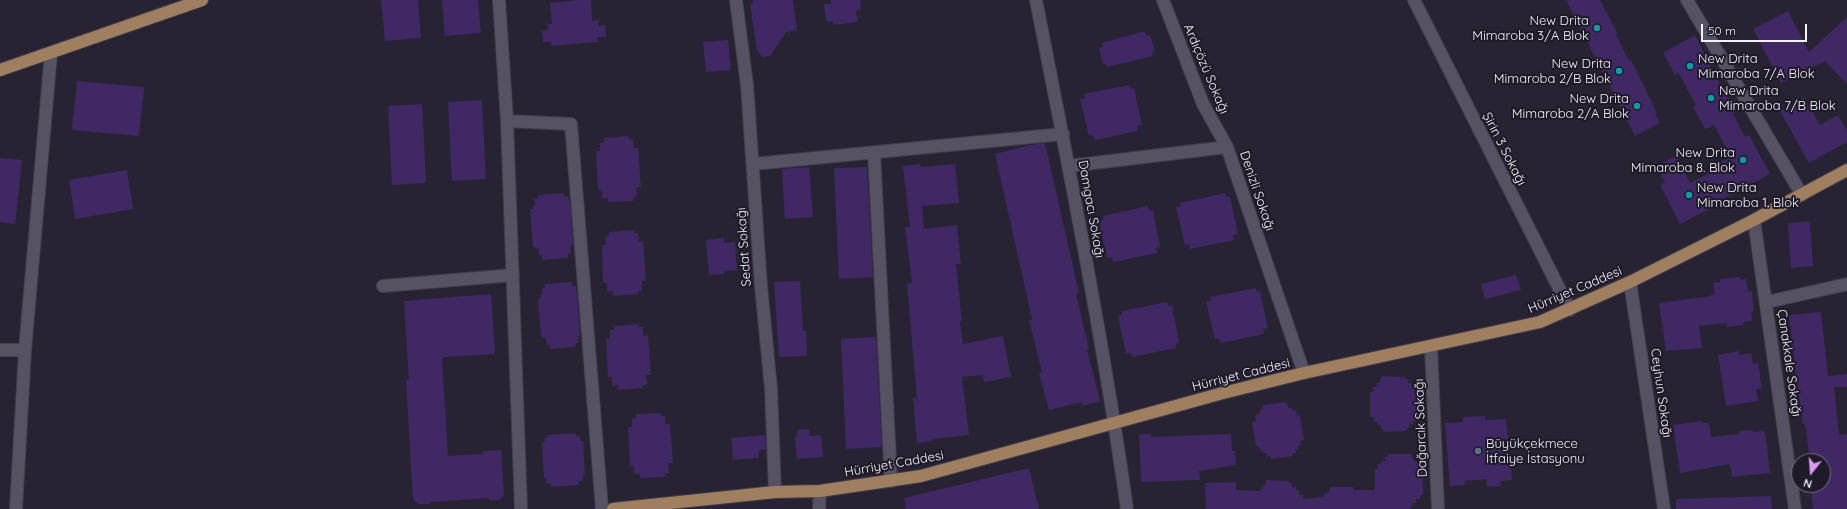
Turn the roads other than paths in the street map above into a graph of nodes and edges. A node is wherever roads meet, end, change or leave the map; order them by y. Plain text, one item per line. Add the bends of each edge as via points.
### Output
1 (202, 0) edge
2 (499, 0) edge
3 (736, 0) edge
4 (1036, 0) edge
5 (1164, 0) edge
6 (1414, 0) edge
7 (1687, 0) edge
8 (51, 52) junction
9 (0, 70) edge
10 (507, 121) junction
11 (1062, 134) junction
12 (1227, 146) junction
13 (874, 152) junction
14 (753, 164) junction
15 (1069, 166) junction
16 (1847, 170) edge
17 (1802, 195) junction
18 (1754, 220) junction
19 (513, 275) junction
20 (1630, 282) junction
21 (1847, 284) edge
22 (383, 286) dead end
23 (1767, 302) junction
24 (1570, 310) junction
25 (1431, 346) junction
26 (0, 350) edge
27 (25, 350) junction
28 (1304, 373) junction
29 (1115, 424) junction
30 (891, 481) junction
31 (820, 491) junction
32 (775, 492) junction
33 (16, 509) edge
34 (521, 509) edge
35 (602, 509) edge
36 (613, 509) edge
37 (819, 509) edge
38 (1127, 509) edge
39 (1438, 509) edge
40 (1664, 509) edge
41 (1795, 509) edge

1 - 8 main road
2 - 10 street
3 - 14 street, Sedat Sokağı via 747,85
4 - 11 street, Damgacı Sokağı
5 - 12 street, Ardıçözü Sokağı via 1203,104
6 - 24 street, Şirin 3 Sokağı
7 - 17 street
8 - 9 main road
8 - 27 street
10 - 19 street
10 - 35 street via 571,124
11 - 13 street
11 - 15 street, Damgacı Sokağı
12 - 15 street, Denizli Sokağı
12 - 28 street, Denizli Sokağı
13 - 14 street
13 - 30 street
14 - 32 street, Sedat Sokağı via 771,389
15 - 29 street, Damgacı Sokağı
16 - 17 main road, Hürriyet Caddesi
17 - 18 main road, Hürriyet Caddesi
18 - 20 main road, Hürriyet Caddesi
18 - 23 street, Çanakkale Sokağı
19 - 22 street
19 - 34 street
20 - 24 main road, Hürriyet Caddesi
20 - 40 street, Ceyhun Sokağı
21 - 23 street
23 - 41 street, Çanakkale Sokağı
24 - 25 main road, Hürriyet Caddesi via 1540,322
25 - 28 main road, Hürriyet Caddesi
25 - 39 street, Dağarcık Sokağı
26 - 27 street
27 - 33 street
28 - 29 main road, Hürriyet Caddesi
29 - 30 main road, Hürriyet Caddesi via 921,476
29 - 38 street, Damgacı Sokağı
30 - 31 main road, Hürriyet Caddesi
31 - 32 main road, Hürriyet Caddesi
31 - 37 street
32 - 36 main road, Hürriyet Caddesi

